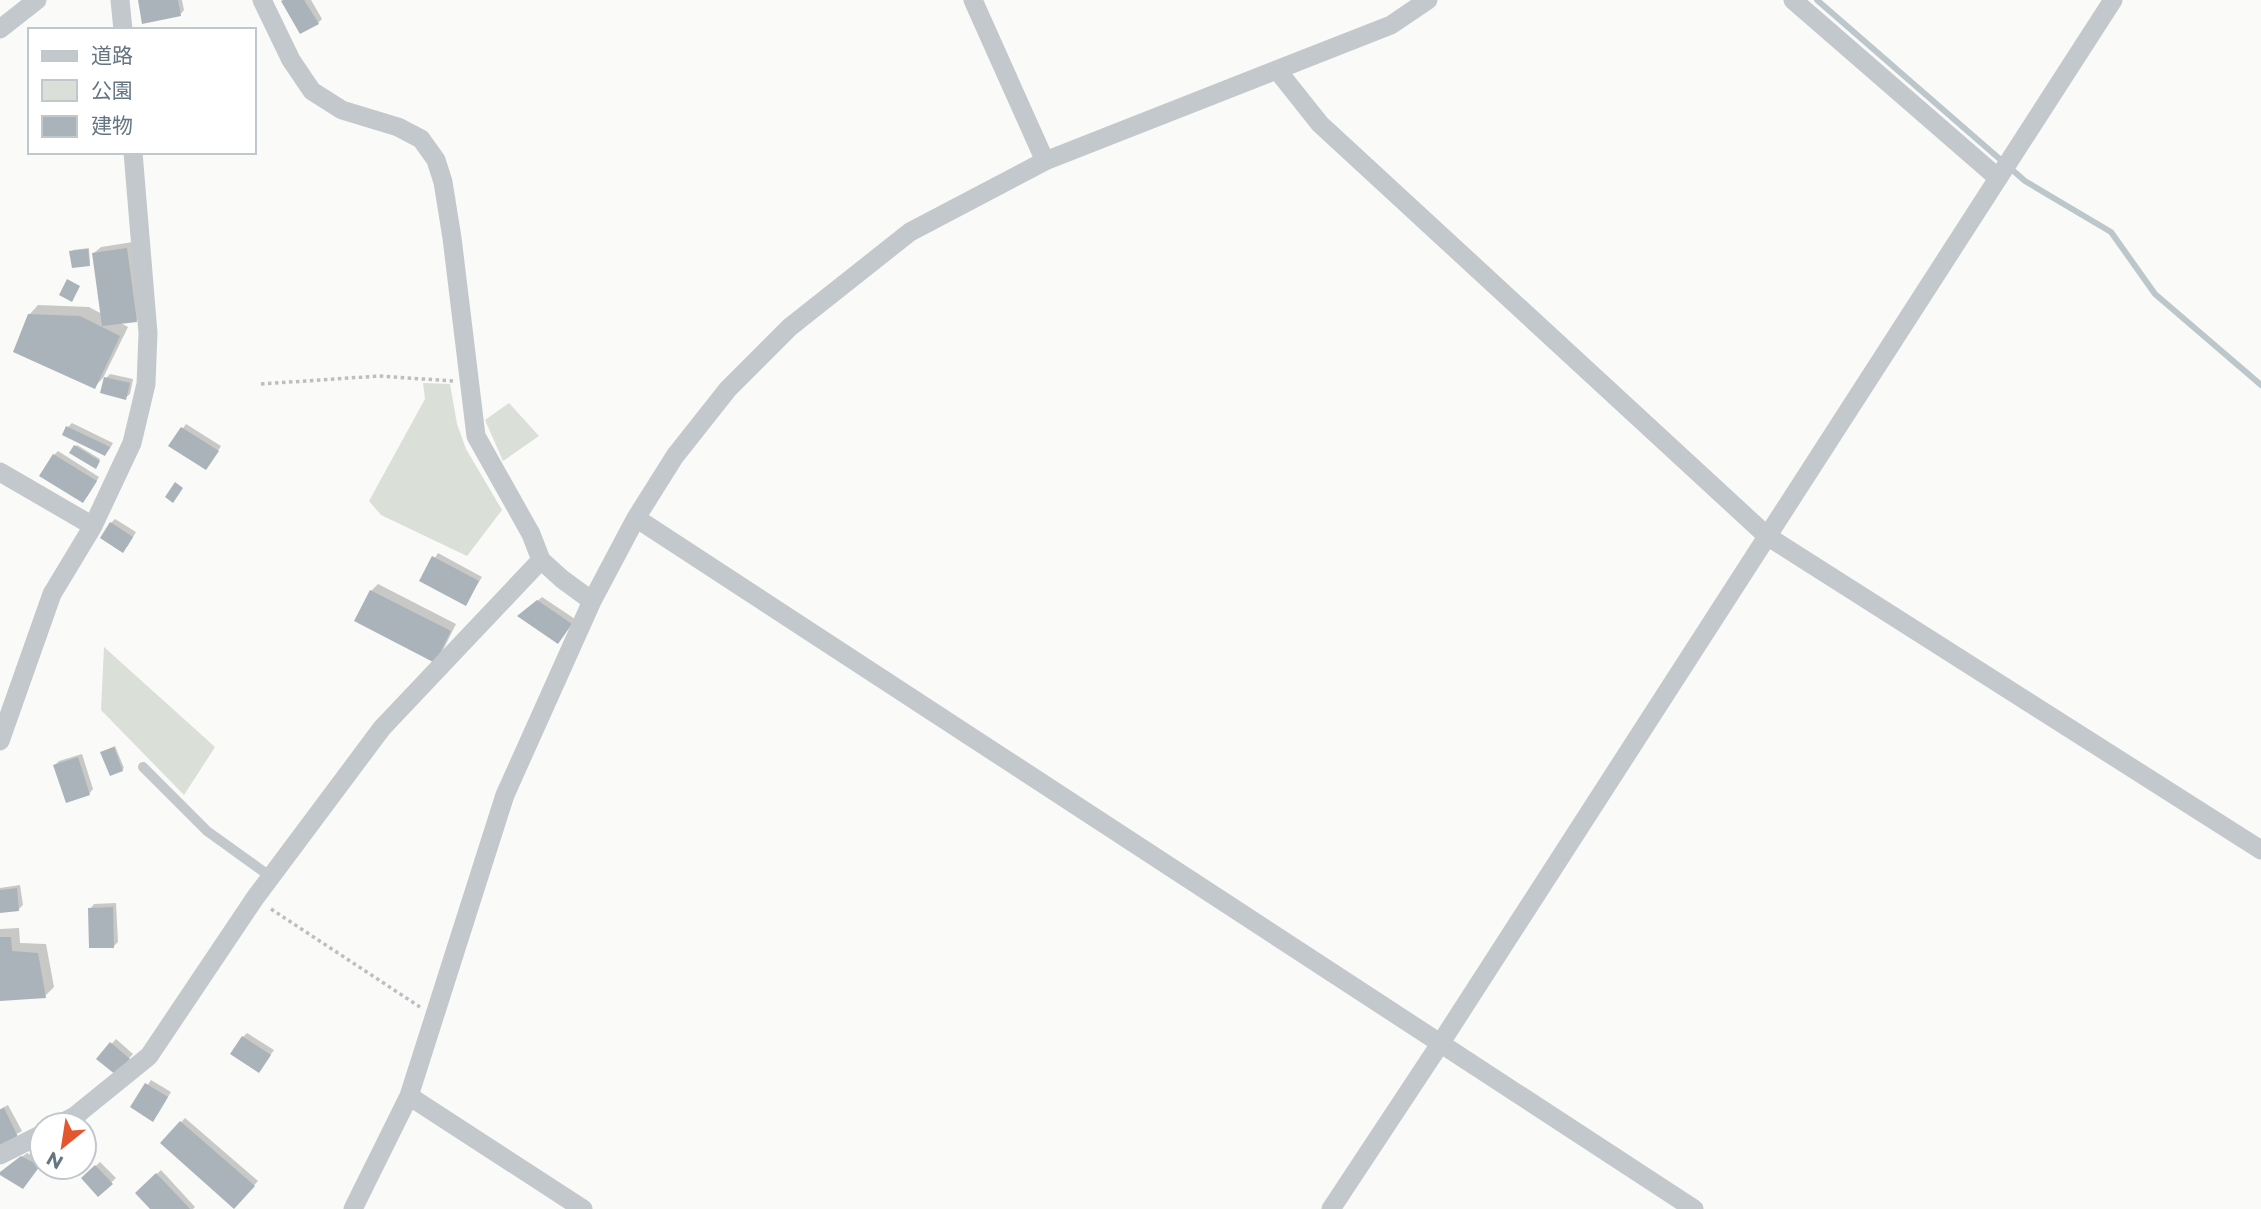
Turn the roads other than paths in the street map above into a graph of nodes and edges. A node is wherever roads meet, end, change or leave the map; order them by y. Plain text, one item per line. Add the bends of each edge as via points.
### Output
1 (37, 0) edge
2 (120, 0) edge
3 (262, 0) edge
4 (973, 0) edge
5 (1428, 0) edge
6 (1793, 0) edge
7 (2113, 0) edge
8 (122, 28) edge
9 (0, 29) edge
10 (1277, 70) junction
11 (133, 154) edge
12 (1045, 161) junction
13 (2004, 168) junction
14 (0, 472) edge
15 (636, 518) junction
16 (93, 526) junction
17 (1767, 536) junction
18 (541, 560) junction
19 (592, 601) junction
20 (0, 741) edge
21 (143, 767) dead end
22 (2261, 850) edge
23 (271, 877) junction
24 (1440, 1044) junction
25 (409, 1096) junction
26 (81, 1111) edge
27 (28, 1140) edge
28 (0, 1155) edge
29 (353, 1209) edge
30 (583, 1209) edge
31 (1331, 1209) edge
32 (1695, 1209) edge

1 - 9 street
2 - 8 street
3 - 18 street via 312,91 341,110 421,139 436,160 452,238 477,436
4 - 12 street
5 - 10 street via 1391,25
6 - 13 street
7 - 13 street
10 - 12 street
10 - 17 street via 1320,124
11 - 16 street via 148,333 146,384 132,443
12 - 15 street via 910,232 790,327 728,389 675,456
13 - 17 street
14 - 16 street
15 - 19 street
15 - 24 street
16 - 20 street via 52,594
17 - 22 street
17 - 24 street
18 - 19 street
18 - 23 street via 382,728
19 - 25 street via 505,794
21 - 23 lane via 207,831
23 - 26 street via 149,1056
24 - 31 street
24 - 32 street
25 - 29 street
25 - 30 street
27 - 28 street

